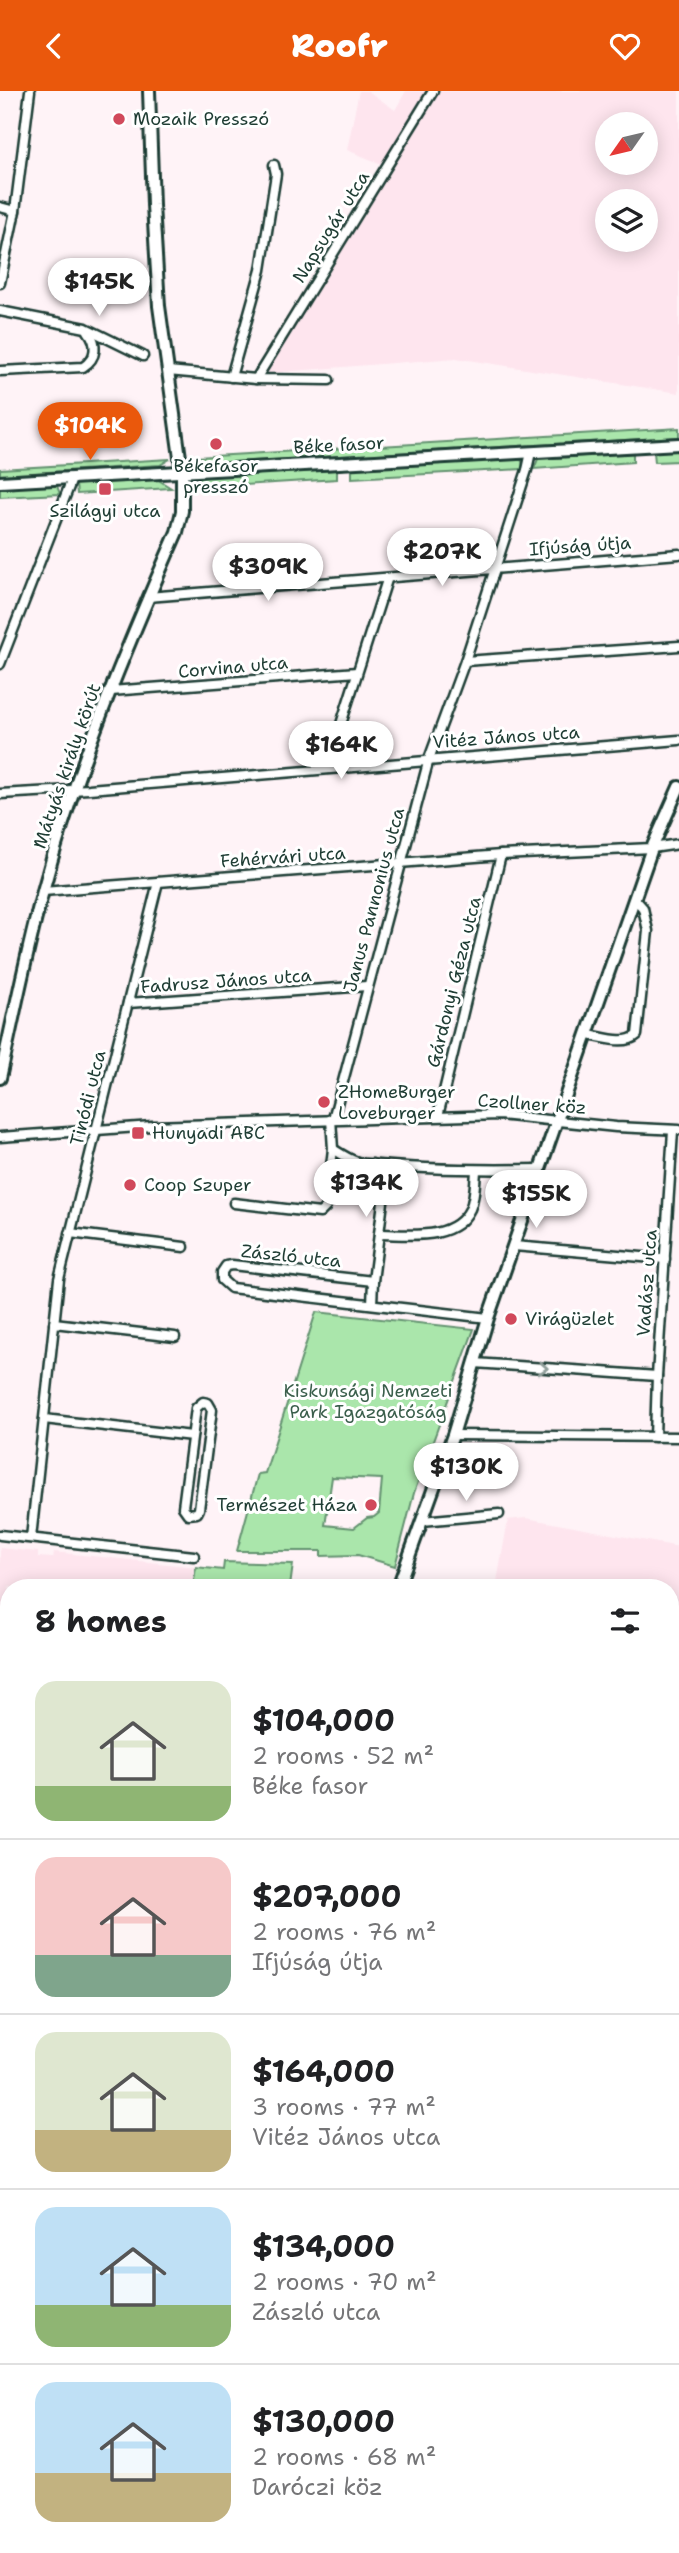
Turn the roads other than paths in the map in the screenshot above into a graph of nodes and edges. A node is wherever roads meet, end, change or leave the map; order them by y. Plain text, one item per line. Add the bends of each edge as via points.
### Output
1 (30, 91) edge
2 (149, 91) edge
3 (433, 91) edge
4 (274, 165) dead end
5 (0, 207) edge
6 (15, 211) junction
7 (0, 283) edge
8 (0, 311) edge
9 (86, 328) junction
10 (143, 356) dead end
11 (0, 371) edge
12 (168, 371) junction
13 (231, 377) junction
14 (256, 379) junction
15 (329, 380) dead end
16 (679, 444) edge
17 (531, 452) junction
18 (182, 472) junction
19 (72, 479) junction
20 (0, 482) edge
21 (679, 554) edge
22 (494, 568) junction
23 (387, 580) junction
24 (148, 597) junction
25 (679, 646) edge
26 (465, 661) junction
27 (0, 664) edge
28 (357, 672) junction
29 (111, 691) junction
30 (679, 740) edge
31 (429, 759) junction
32 (327, 768) junction
33 (679, 787) edge
34 (75, 789) junction
35 (0, 794) edge
36 (679, 845) edge
37 (652, 848) junction
38 (501, 855) junction
39 (401, 864) junction
40 (158, 883) junction
41 (43, 891) junction
42 (635, 899) junction
43 (367, 986) junction
44 (128, 1003) junction
45 (588, 1035) junction
46 (0, 1078) edge
47 (438, 1116) junction
48 (332, 1119) junction
49 (556, 1121) junction
50 (97, 1129) junction
51 (676, 1131) edge
52 (0, 1137) edge
53 (334, 1149) junction
54 (372, 1164) junction
55 (541, 1169) junction
56 (476, 1171) junction
57 (234, 1203) dead end
58 (70, 1233) junction
59 (379, 1234) junction
60 (514, 1246) junction
61 (184, 1247) dead end
62 (665, 1259) junction
63 (373, 1281) junction
64 (372, 1304) junction
65 (488, 1318) junction
66 (54, 1323) junction
67 (175, 1337) dead end
68 (475, 1363) junction
69 (657, 1376) junction
70 (44, 1419) junction
71 (453, 1435) junction
72 (192, 1436) junction
73 (655, 1437) junction
74 (679, 1437) edge
75 (499, 1514) dead end
76 (422, 1521) junction
77 (0, 1535) edge
78 (32, 1538) junction
79 (194, 1556) dead end
80 (401, 1579) edge

1 - 6 street
2 - 12 street, Mátyás király körút via 152,205
3 - 14 street, Napsugár utca
4 - 13 street via 261,270
5 - 6 street
6 - 7 street
8 - 9 street
9 - 10 street
9 - 11 street via 95,349 83,367
12 - 13 street
12 - 18 street, Mátyás király körút
13 - 14 street
14 - 15 street
16 - 17 street, Béke fasor
17 - 18 street, Béke fasor
17 - 22 street, Janus Pannonius utca
18 - 19 street, Béke fasor
18 - 24 street, Mátyás király körút via 177,532
19 - 20 street, Béke fasor
19 - 27 street
21 - 22 street, Ifjúság útja
22 - 23 street, Ifjúság útja
22 - 26 street, Janus Pannonius utca
23 - 24 street, Ifjúság útja
23 - 28 street
24 - 29 street, Mátyás király körút
25 - 26 street
26 - 31 street, Janus Pannonius utca
28 - 29 street, Corvina utca
28 - 32 street
29 - 34 street, Mátyás király körút
30 - 31 street, Vitéz János utca
31 - 32 street, Vitéz János utca
31 - 39 street, Janus Pannonius utca
32 - 34 street, Vitéz János utca
33 - 37 street
34 - 35 street, Vitéz János utca
34 - 41 street, Mátyás király körút
36 - 37 street, Fehérvári utca
37 - 38 street, Fehérvári utca
37 - 42 street
38 - 39 street, Fehérvári utca
38 - 47 street, Gárdonyi Géza utca
39 - 40 street, Fehérvári utca
39 - 43 street, Janus Pannonius utca
40 - 41 street, Fehérvári utca
40 - 44 street, Tinódi utca
41 - 46 street, Mátyás király körút
42 - 45 street
42 - 45 street via 643,908 648,931 637,1035 625,1041
43 - 44 street, Fadrusz János utca
43 - 48 street, Janus Pannonius utca
44 - 50 street, Tinódi utca
45 - 49 street
47 - 48 street, Czollner köz
47 - 49 street, Czollner köz via 499,1115
48 - 50 street, Czollner köz via 214,1128
48 - 53 street
49 - 51 street, Czollner köz
49 - 55 street
50 - 52 street, Czollner köz
50 - 58 street, Tinódi utca
51 - 62 street, Vadász utca
53 - 54 street via 349,1159
53 - 57 street via 327,1207 320,1213
54 - 56 street
54 - 59 street via 381,1177 384,1194
55 - 56 street
55 - 60 street
56 - 59 street via 470,1209 454,1226 424,1234
58 - 61 street
58 - 66 street, Tinódi utca
59 - 63 street
60 - 62 street
60 - 65 street
62 - 69 street, Vadász utca
63 - 64 street
63 - 64 street, Zászló utca via 232,1265 222,1272 222,1280 231,1288
64 - 65 street, Zászló utca
65 - 68 street
66 - 67 street
66 - 70 street, Tinódi utca
68 -> 69 street
68 - 71 street
69 - 73 street, Vadász utca
70 - 72 street
70 - 78 street, Tinódi utca
71 - 73 street
71 - 76 street
72 - 72 street via 183,1507 193,1515 201,1496 212,1410 208,1403 196,1408
73 - 74 street
75 - 76 street
76 - 80 street
77 - 78 street
78 - 79 street

